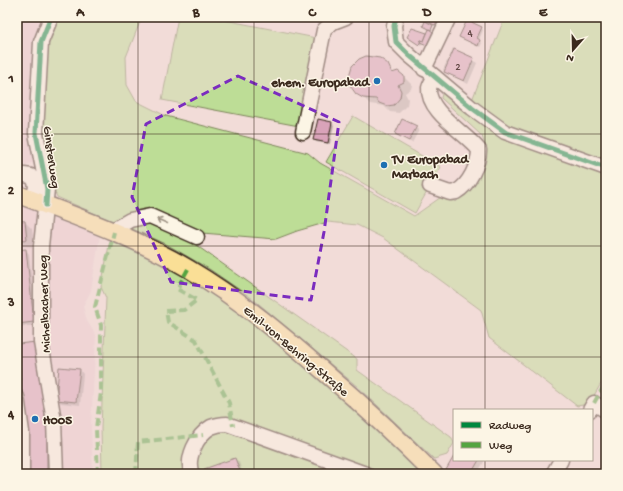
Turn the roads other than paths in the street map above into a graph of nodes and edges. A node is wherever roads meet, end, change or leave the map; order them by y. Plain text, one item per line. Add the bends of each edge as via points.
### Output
1 (51, 17) edge
2 (346, 17) edge
3 (396, 17) edge
4 (449, 17) edge
5 (430, 73) junction
6 (303, 132) dead end
7 (606, 168) edge
8 (17, 174) edge
9 (430, 186) dead end
10 (32, 199) edge
11 (111, 231) junction
12 (197, 237) dead end
13 (17, 398) edge
14 (591, 409) edge
15 (606, 411) edge
16 (560, 461) edge
17 (431, 473) edge
18 (22, 474) edge
19 (56, 474) edge
20 (192, 474) edge
21 (366, 474) edge
22 (553, 474) edge

1 - 10 street, Ginsterweg via 41,42 36,133 47,189
2 - 6 street via 333,22 324,30
3 - 5 street via 396,42
4 - 5 street
5 - 7 street via 505,132
5 - 9 street via 430,100 439,113 479,150 469,179 460,190 450,193
8 - 10 street via 32,176 34,179 37,187
10 - 11 main road, Emil-von-Behring-Straße
10 - 19 street, Michelbacher Weg via 41,246 41,342 54,421
12 -> 11 street via 150,216 130,220
11 - 17 main road, Emil-von-Behring-Straße via 188,269 251,309 351,395
13 - 18 street via 22,432
14 - 15 street via 594,403
16 - 22 street
20 - 21 street via 189,459 196,445 211,427 227,424

